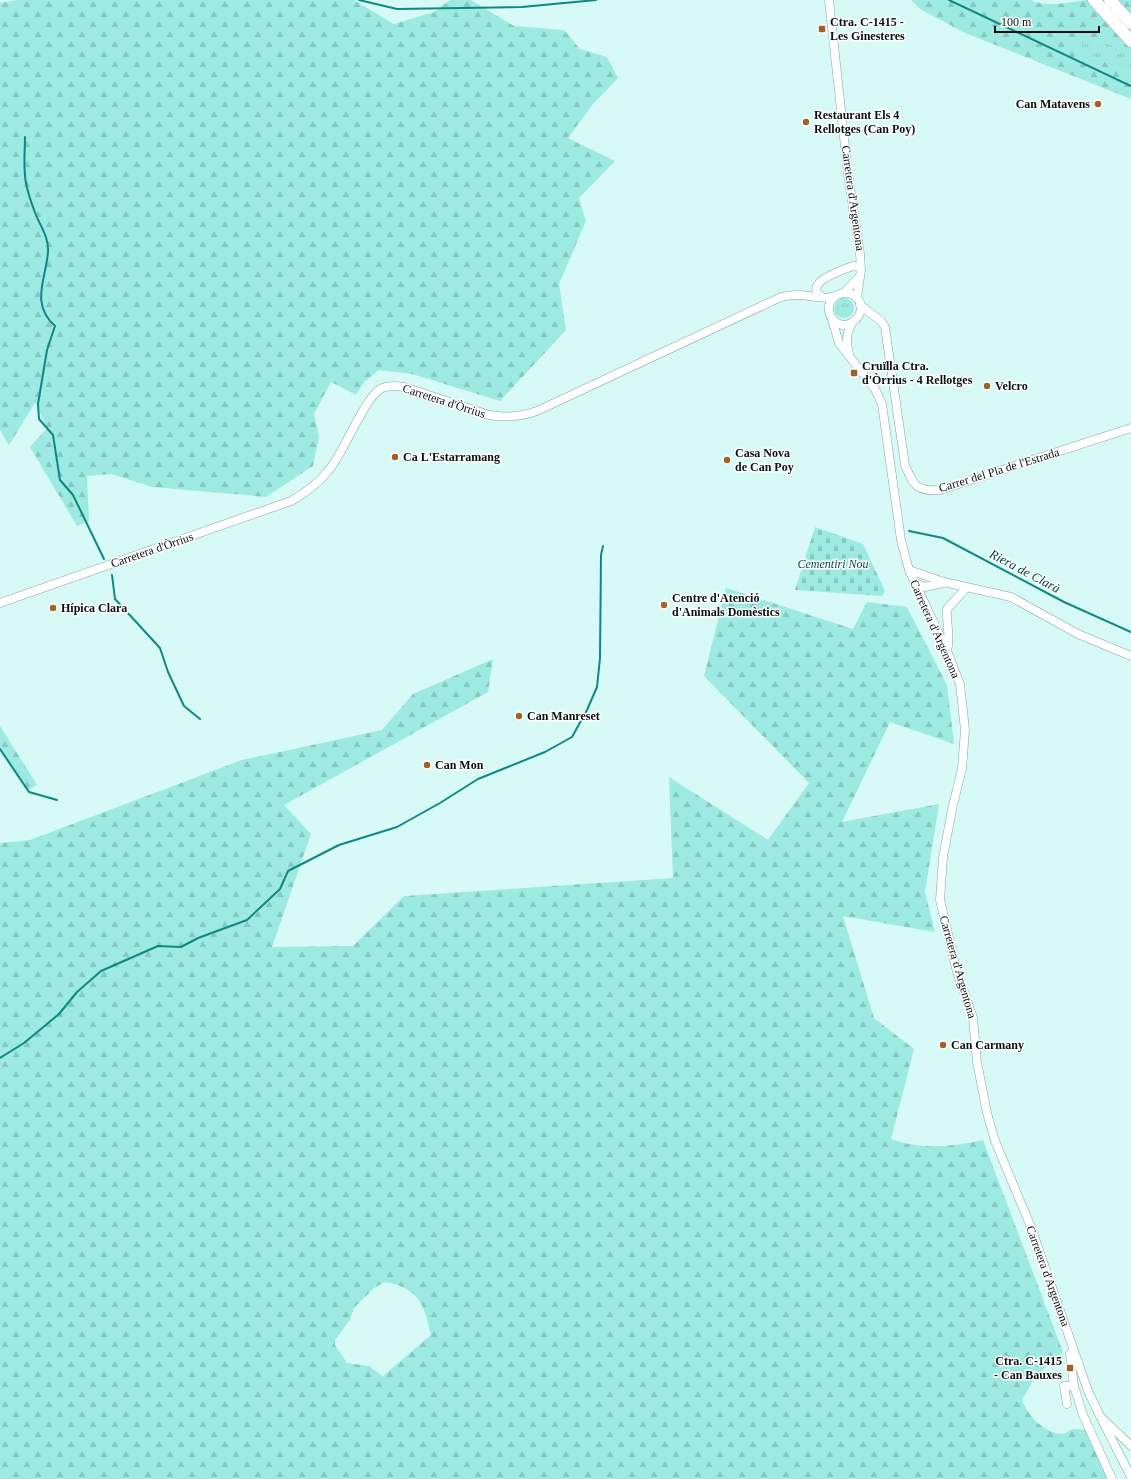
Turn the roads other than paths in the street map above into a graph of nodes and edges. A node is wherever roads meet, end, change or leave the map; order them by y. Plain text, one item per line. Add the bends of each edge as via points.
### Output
1 (829, 0) edge
2 (1094, 0) edge
3 (1110, 0) edge
4 (1131, 23) edge
5 (1131, 41) edge
6 (860, 274) junction
7 (841, 294) junction
8 (819, 297) junction
9 (859, 302) junction
10 (828, 311) junction
11 (832, 319) junction
12 (855, 321) junction
13 (881, 321) junction
14 (849, 356) junction
15 (1131, 428) edge
16 (909, 570) junction
17 (944, 582) junction
18 (914, 583) junction
19 (966, 588) junction
20 (0, 603) edge
21 (947, 651) junction
22 (1131, 656) edge
23 (1067, 1328) junction
24 (1074, 1386) junction
25 (1067, 1404) dead end
26 (1100, 1416) junction
27 (1131, 1446) edge
28 (1131, 1477) edge
29 (1112, 1479) edge

1 - 6 street, Carretera d'Argentona via 848,174 860,254
2 - 5 highway
3 - 4 highway
6 - 7 street
6 - 8 street via 858,267 853,266 820,281 816,287
6 - 9 street, Carretera d'Argentona
7 - 8 street, Carretera d'Òrrius via 830,298
7 - 9 street via 851,294
7 - 10 street via 830,302
8 - 10 street
8 - 20 street, Carretera d'Òrrius via 781,297 524,416 502,418 489,415 404,387 380,389 368,403 328,472 310,490 291,501
9 - 12 street via 861,310
9 - 13 street
10 - 11 street
11 - 12 street via 842,325
11 - 14 street via 839,344
12 - 13 street via 869,318
12 - 14 street via 847,333
13 - 15 street, Carrer del Pla de l'Estrada via 889,341 905,465 913,484 927,491 940,490
14 - 16 street, Carretera d'Argentona via 875,389 882,404 901,540
16 - 17 street
16 - 18 street, Carretera d'Argentona
17 - 18 street via 926,587
17 - 19 street
18 - 21 street, Carretera d'Argentona
19 - 21 street via 947,608 946,620 950,642
19 - 22 street via 1011,597 1078,634
21 - 23 street, Carretera d'Argentona via 960,684 964,730 962,769 952,805 943,857 940,900 957,972 974,1018 977,1062 995,1141 1023,1206
23 - 24 street via 1066,1337
23 - 26 street, Carretera d'Argentona via 1088,1391
24 - 25 street via 1064,1386
24 - 29 street via 1083,1415
26 - 27 street, Carretera d'Argentona
26 - 28 street

